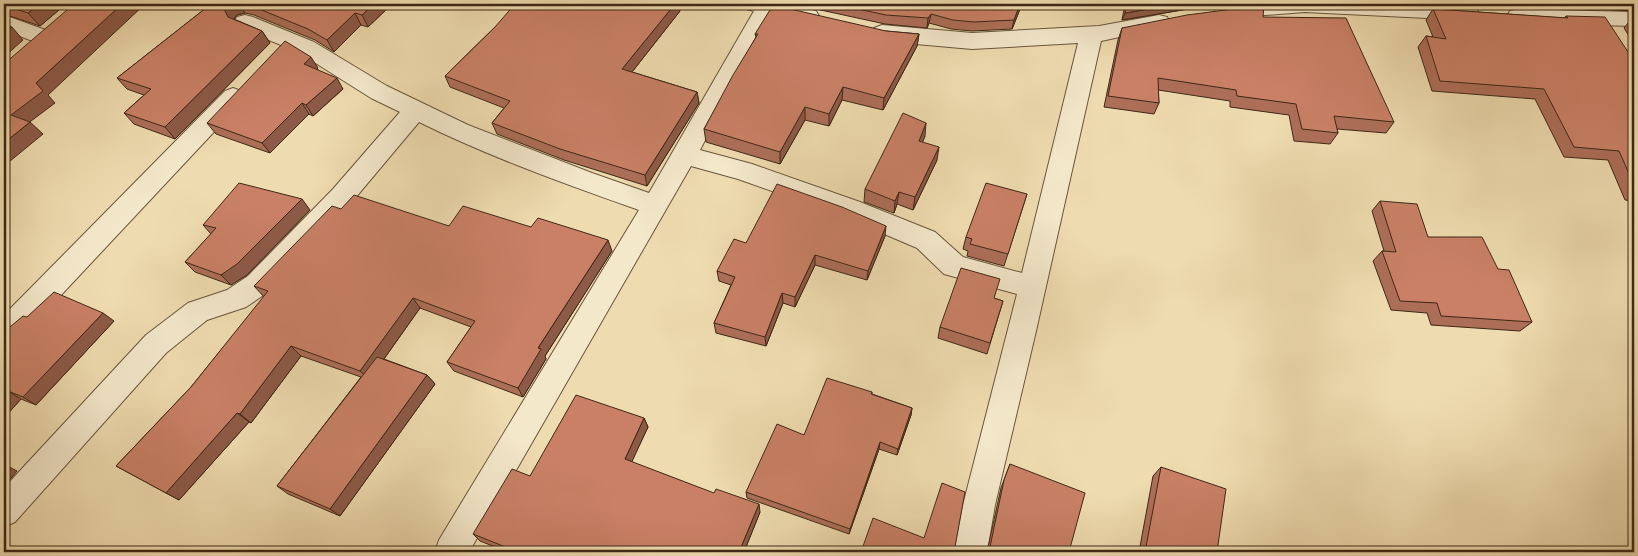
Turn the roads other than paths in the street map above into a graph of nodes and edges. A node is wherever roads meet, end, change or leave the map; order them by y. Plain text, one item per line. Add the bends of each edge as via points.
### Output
1 (760, 5) edge
2 (1210, 14) edge
3 (1182, 18) edge
4 (1604, 18) junction
5 (1634, 19) edge
6 (830, 21) edge
7 (4, 22) edge
8 (245, 22) edge
9 (866, 30) edge
10 (1091, 34) junction
11 (289, 40) junction
12 (1619, 42) edge
13 (24, 54) edge
14 (268, 61) edge
15 (247, 82) edge
16 (416, 110) junction
17 (685, 155) junction
18 (654, 205) junction
19 (1032, 287) junction
20 (4, 332) edge
21 (4, 511) edge
22 (451, 552) edge
23 (971, 552) edge

1 - 6 street
1 - 17 street via 737,57
2 - 4 street via 1304,5
3 - 10 street
4 - 5 street
4 - 12 street
7 - 13 street via 50,31
8 - 11 street
9 - 10 street via 972,42
10 - 19 street
11 - 14 street
11 - 16 street
15 - 20 street
16 - 18 street via 520,156
16 - 21 street via 342,196 258,284 236,298 198,311 156,344
17 - 18 street
17 - 19 street via 743,171 843,206 926,240 954,266
18 - 22 street
19 - 23 street via 979,505

